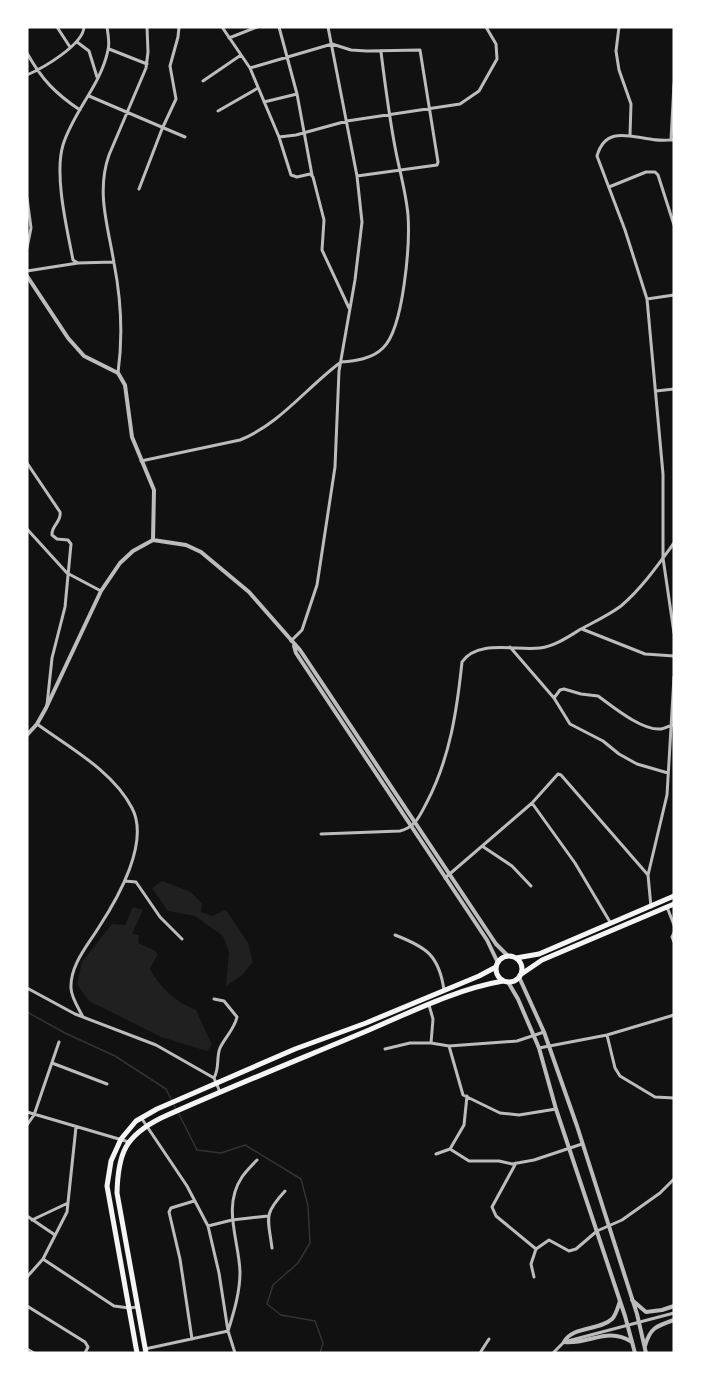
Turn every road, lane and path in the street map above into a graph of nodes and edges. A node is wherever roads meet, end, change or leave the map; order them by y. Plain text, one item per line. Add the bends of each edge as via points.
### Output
1 (57, 27) edge
2 (84, 27) edge
3 (107, 27) edge
4 (147, 27) edge
5 (179, 27) edge
6 (222, 27) edge
7 (257, 27) edge
8 (279, 27) edge
9 (328, 27) edge
10 (486, 27) edge
11 (619, 27) edge
12 (229, 38) junction
13 (77, 42) junction
14 (332, 44) junction
15 (70, 47) junction
16 (109, 49) junction
17 (381, 52) junction
18 (27, 53) edge
19 (241, 55) junction
20 (287, 56) junction
21 (147, 64) junction
22 (250, 68) junction
23 (36, 70) junction
24 (27, 75) edge
25 (97, 80) junction
26 (203, 81) dead end
27 (674, 84) edge
28 (258, 87) junction
29 (297, 94) junction
30 (89, 96) junction
31 (264, 102) junction
32 (430, 108) junction
33 (80, 110) junction
34 (218, 111) dead end
35 (127, 113) junction
36 (389, 115) junction
37 (347, 121) junction
38 (162, 129) junction
39 (305, 133) junction
40 (630, 135) junction
41 (279, 136) junction
42 (185, 137) dead end
43 (673, 140) edge
44 (399, 169) junction
45 (312, 175) junction
46 (357, 176) junction
47 (609, 187) junction
48 (139, 189) dead end
49 (27, 198) edge
50 (674, 225) edge
51 (27, 248) edge
52 (114, 262) junction
53 (78, 263) junction
54 (27, 271) edge
55 (27, 276) edge
56 (674, 294) edge
57 (647, 299) junction
58 (350, 309) junction
59 (341, 362) junction
60 (118, 373) junction
61 (674, 389) edge
62 (656, 391) junction
63 (141, 461) junction
64 (27, 463) edge
65 (27, 529) edge
66 (153, 540) junction
67 (674, 543) edge
68 (663, 558) junction
69 (67, 573) junction
70 (102, 591) junction
71 (582, 629) junction
72 (674, 633) edge
73 (292, 643) junction
74 (510, 647) junction
75 (674, 656) edge
76 (674, 677) edge
77 (554, 698) junction
78 (46, 708) junction
79 (37, 724) junction
80 (672, 725) edge
81 (27, 735) edge
82 (668, 773) junction
83 (532, 803) junction
84 (416, 823) junction
85 (411, 827) junction
86 (321, 834) dead end
87 (482, 846) junction
88 (450, 874) junction
89 (648, 875) junction
90 (445, 878) junction
91 (125, 881) junction
92 (531, 886) dead end
93 (674, 896) edge
94 (674, 904) edge
95 (651, 906) junction
96 (667, 907) junction
97 (653, 914) junction
98 (611, 922) junction
99 (674, 925) edge
100 (674, 933) edge
101 (395, 935) dead end
102 (183, 939) dead end
103 (674, 942) edge
104 (508, 956) junction
105 (516, 958) junction
106 (497, 965) junction
107 (519, 976) junction
108 (505, 981) junction
109 (27, 988) edge
110 (444, 990) junction
111 (214, 999) dead end
112 (429, 1005) junction
113 (674, 1015) edge
114 (83, 1017) junction
115 (544, 1032) junction
116 (607, 1035) junction
117 (534, 1036) junction
118 (59, 1042) dead end
119 (431, 1043) junction
120 (449, 1046) junction
121 (549, 1046) junction
122 (539, 1048) junction
123 (385, 1049) dead end
124 (52, 1063) junction
125 (215, 1080) junction
126 (107, 1084) dead end
127 (220, 1092) junction
128 (467, 1096) junction
129 (674, 1098) edge
130 (556, 1108) junction
131 (27, 1112) edge
132 (34, 1115) junction
133 (141, 1118) junction
134 (27, 1125) edge
135 (146, 1125) junction
136 (76, 1127) junction
137 (121, 1139) junction
138 (129, 1142) junction
139 (582, 1144) junction
140 (569, 1148) junction
141 (450, 1149) junction
142 (436, 1154) dead end
143 (257, 1160) dead end
144 (516, 1163) junction
145 (674, 1179) edge
146 (285, 1191) dead end
147 (194, 1201) junction
148 (68, 1203) junction
149 (27, 1216) edge
150 (268, 1216) junction
151 (32, 1220) junction
152 (232, 1220) junction
153 (609, 1224) junction
154 (208, 1226) junction
155 (597, 1231) junction
156 (55, 1235) junction
157 (272, 1248) dead end
158 (536, 1249) junction
159 (43, 1259) junction
160 (28, 1275) edge
161 (534, 1277) dead end
162 (632, 1299) junction
163 (620, 1301) junction
164 (27, 1306) edge
165 (674, 1306) edge
166 (137, 1307) junction
167 (129, 1308) junction
168 (674, 1313) edge
169 (674, 1320) edge
170 (228, 1331) junction
171 (192, 1338) junction
172 (489, 1339) dead end
173 (564, 1342) junction
174 (632, 1342) junction
175 (645, 1347) junction
176 (27, 1349) edge
177 (145, 1351) edge
178 (34, 1353) edge
179 (85, 1353) edge
180 (137, 1353) edge
181 (235, 1353) edge
182 (480, 1353) edge
183 (554, 1353) edge
184 (635, 1353) edge
185 (646, 1353) edge

1 - 15 street
2 - 13 street
3 - 16 street
4 - 21 street
5 - 38 street via 170,66 176,99
6 - 12 street
7 - 12 street
8 - 20 street
9 - 14 street
10 - 32 street via 496,44 497,59 479,91 460,104
11 - 40 street via 616,51 631,104
12 - 19 street
13 - 15 street
13 - 25 street via 89,51
14 - 17 street
14 - 20 street
14 - 37 street
15 - 23 street
16 - 21 street
16 - 25 street
17 - 32 street via 420,50
17 - 36 street
18 - 23 street
19 - 22 street
19 - 26 street
20 - 22 street
20 - 29 street
21 - 35 street
22 - 28 street
23 - 24 street
23 - 33 street via 59,96
25 - 30 street
27 - 43 street
28 - 31 street
28 - 34 street
29 - 31 street
29 - 39 street
30 - 33 street
30 - 35 street
31 - 41 street
32 - 36 street
32 - 44 street via 437,165
33 - 53 street via 62,148 61,163 61,196 72,260
35 - 38 street
35 - 52 street via 104,169 102,188
36 - 37 street
36 - 44 street
37 - 39 street
37 - 46 street
38 - 42 street
38 - 48 street
39 - 41 street
39 - 45 street
40 - 43 street
40 - 47 street via 613,136 599,148 597,156
41 - 45 street via 291,175
44 - 46 street
44 - 59 street via 408,215 402,301 392,337 383,349 369,357
45 - 58 street via 324,220 322,250
46 - 58 street via 362,222
47 - 50 street via 655,172
47 - 57 street
49 - 51 street via 31,228
52 - 53 street
52 - 60 street via 122,349
53 - 54 street
55 - 60 street via 84,356
56 - 57 street
57 - 62 street
58 - 59 street
59 - 63 street via 252,435
59 - 73 street via 335,467 317,585 302,630
60 - 63 street
61 - 62 street
62 - 68 street via 663,474
63 - 66 street via 154,490
64 - 69 street via 60,512 52,532 53,538 70,542
65 - 69 street
66 - 70 street via 120,563
66 - 73 street via 186,545 215,562 249,592
67 - 68 street
68 - 71 street via 620,607
68 - 72 street
69 - 70 street
69 - 78 street via 65,607 52,658
70 - 78 street
71 - 74 street via 539,648
71 - 75 street via 645,654
73 - 84 street
73 - 85 street
74 - 77 street
74 - 84 street via 477,650 462,662 450,744 439,778
76 - 80 street
77 - 80 street via 564,689 598,696 622,714 654,728
77 - 82 street via 570,724 637,764
78 - 79 street
79 - 81 street
79 - 91 street via 109,778 131,806 137,820 137,837
80 - 82 street
82 - 89 street via 667,795
83 - 87 street
83 - 89 street via 555,776 561,775
83 - 98 street
84 - 85 street
84 - 88 street
85 - 86 street via 400,831
85 - 90 street
87 - 88 street
87 - 92 street via 512,866
88 - 90 street
88 - 104 street
89 - 95 street
90 - 106 street via 487,940
91 - 102 street via 136,882 160,916
91 - 114 street via 78,958 71,980 70,991
93 - 95 highway
94 - 96 highway
95 - 97 street
95 - 98 highway
96 - 97 highway
96 - 99 street
97 - 107 highway via 542,960
98 - 105 highway via 539,954
100 - 103 street
101 - 110 street via 421,945 431,955
104 - 105 highway
104 - 106 highway
105 - 107 highway via 521,965
106 - 108 highway via 497,975
106 - 110 highway
107 - 108 highway
107 - 115 street
108 - 112 highway via 481,985
108 - 117 street via 518,999
109 - 114 street
110 - 125 highway
111 - 125 street via 224,1000 237,1017 219,1050
112 - 119 street via 433,1019
112 - 127 highway
113 - 116 street
114 - 125 street via 156,1045
115 - 117 street
115 - 121 street
116 - 121 street
116 - 129 street via 620,1076 655,1097
117 - 120 street
117 - 122 street
118 - 124 street
119 - 120 street
119 - 123 street
120 - 128 street via 461,1091
121 - 122 street
121 - 139 street
122 - 130 street
124 - 126 street
124 - 132 street
125 - 127 street
125 - 133 highway
127 - 135 highway
128 - 130 street via 500,1113 519,1115
128 - 141 street via 464,1125
130 - 140 street
131 - 132 street
132 - 134 street
132 - 136 street
133 - 135 street
133 - 137 highway
135 - 138 highway
135 - 147 street
136 - 137 street
136 - 148 street
137 - 138 street
137 - 167 highway via 111,1161 107,1185
138 - 166 highway via 122,1155 117,1192
139 - 140 street
139 - 153 street
140 - 144 street
140 - 155 street
141 - 142 street
141 - 144 street via 469,1161
143 - 152 street via 241,1179 232,1200
144 - 158 street via 492,1203 492,1211
145 - 153 street via 622,1220
146 - 150 street
147 - 154 street
147 - 171 street via 169,1212
148 - 151 street
148 - 156 street
149 - 151 street
150 - 152 street
150 - 157 street
151 - 156 street
152 - 154 street
152 - 170 street via 240,1272
153 - 155 street
153 - 162 street
154 - 170 street
155 - 158 street via 576,1249 569,1251 549,1240
155 - 163 street
156 - 159 street
158 - 161 street via 531,1264
159 - 160 street
159 - 167 street via 103,1300
162 - 165 street via 646,1312
162 - 175 street
163 - 173 street via 613,1319 571,1334
163 - 174 street
164 - 179 street via 86,1342
166 - 167 street
166 - 177 highway
167 - 180 highway
168 - 173 street
169 - 175 street via 648,1333
170 - 171 street
170 - 181 street
171 - 177 street
172 - 182 street
173 - 174 street via 618,1335
173 - 183 street
174 - 184 street
175 - 185 street
176 - 178 street

